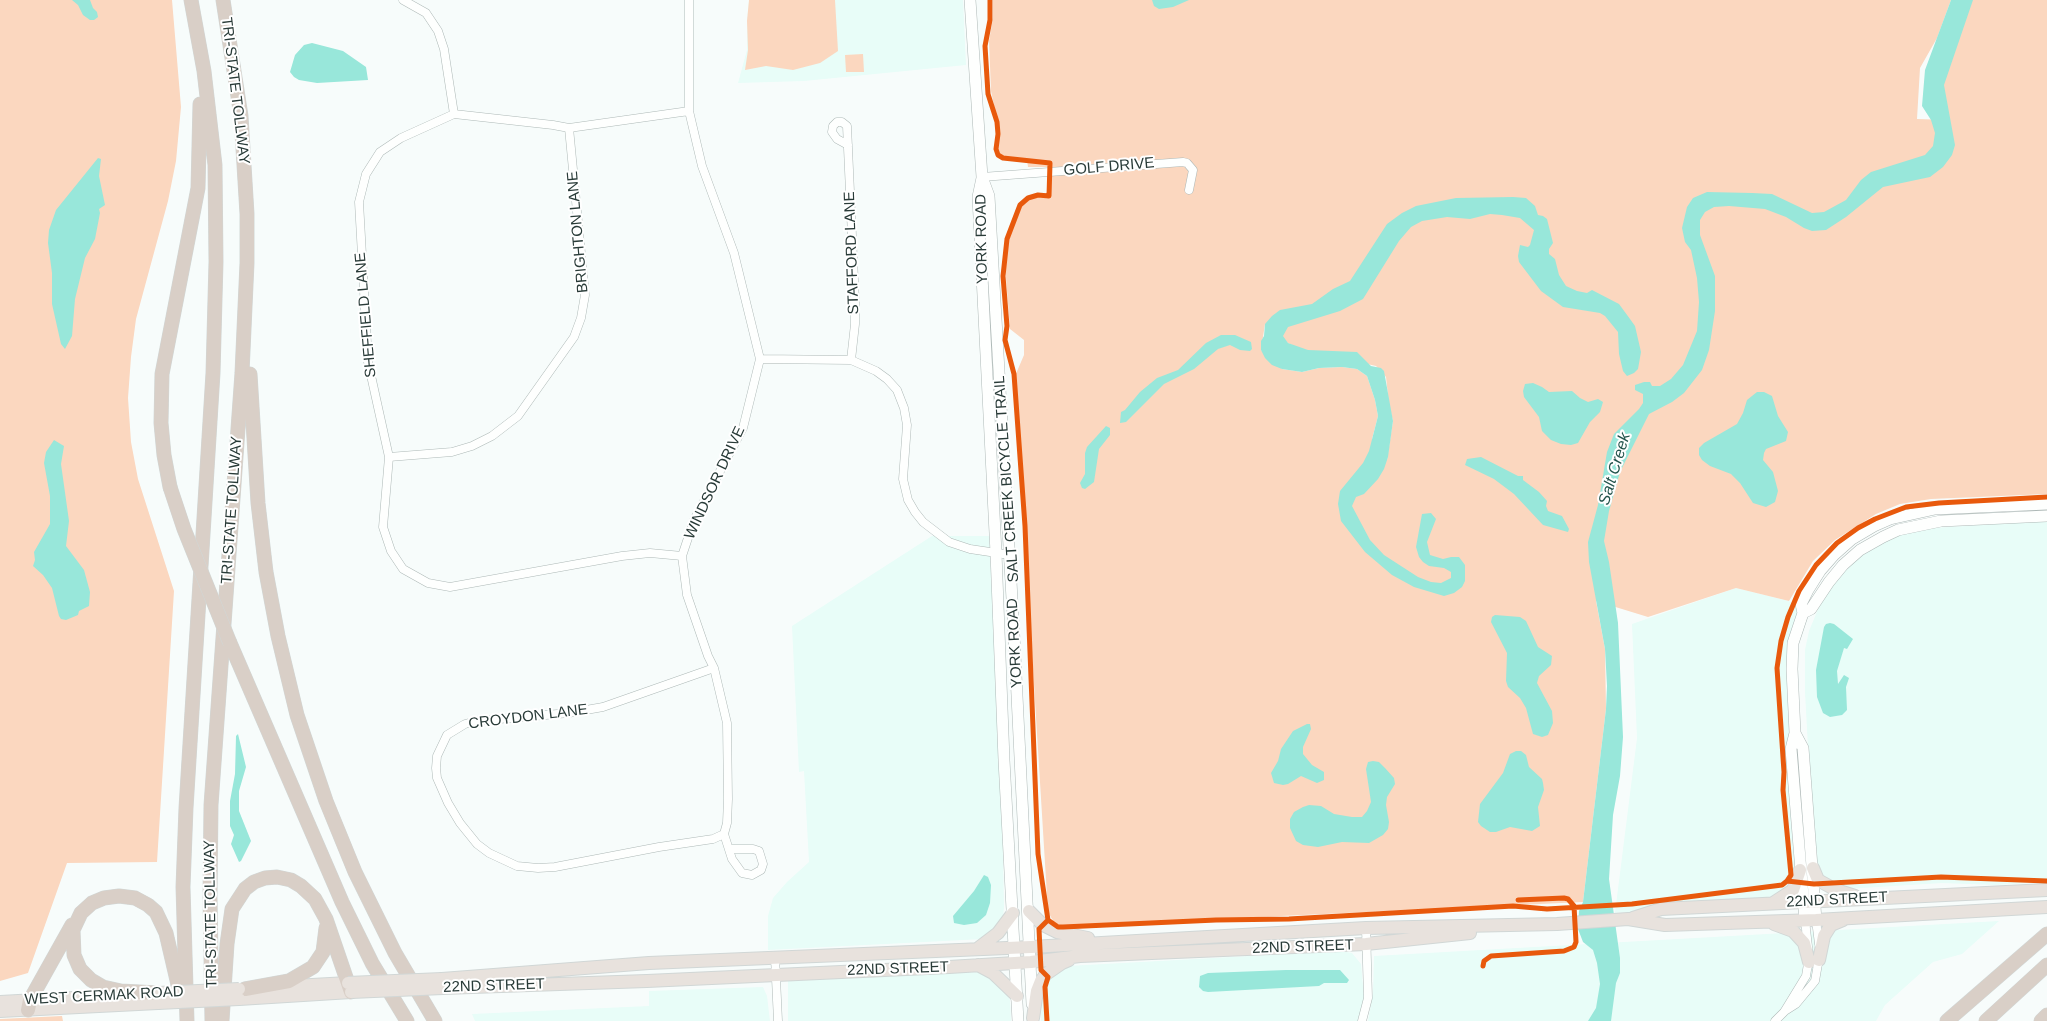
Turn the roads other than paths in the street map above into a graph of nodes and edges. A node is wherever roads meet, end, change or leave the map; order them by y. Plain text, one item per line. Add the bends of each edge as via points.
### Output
1 (223, 0) edge
2 (403, 0) edge
3 (689, 0) edge
4 (970, 0) edge
5 (192, 3) edge
6 (689, 111) junction
7 (454, 114) junction
8 (569, 128) junction
9 (848, 145) dead end
10 (982, 177) junction
11 (1189, 190) dead end
12 (247, 263) junction
13 (760, 359) junction
14 (850, 360) junction
15 (389, 457) junction
16 (2047, 504) edge
17 (2047, 516) edge
18 (996, 552) junction
19 (1010, 555) junction
20 (682, 556) junction
21 (1803, 613) junction
22 (714, 668) junction
23 (724, 834) junction
24 (729, 849) junction
25 (1806, 869) junction
26 (2047, 890) edge
27 (1865, 899) junction
28 (1810, 901) junction
29 (1773, 903) junction
30 (2047, 907) edge
31 (1029, 911) junction
32 (81, 913) junction
33 (1013, 913) junction
34 (1849, 918) junction
35 (1628, 919) junction
36 (326, 920) junction
37 (1811, 920) junction
38 (1767, 922) junction
39 (1557, 924) junction
40 (1366, 928) junction
41 (2047, 934) edge
42 (211, 942) junction
43 (1108, 942) junction
44 (1366, 944) junction
45 (1014, 947) junction
46 (1030, 947) junction
47 (977, 949) junction
48 (1080, 956) junction
49 (775, 957) junction
50 (1814, 961) junction
51 (1031, 962) junction
52 (1015, 963) junction
53 (2047, 965) edge
54 (978, 966) junction
55 (775, 974) junction
56 (442, 983) junction
57 (349, 988) junction
58 (241, 992) junction
59 (1017, 996) junction
60 (158, 998) junction
61 (0, 1002) edge
62 (29, 1005) junction
63 (0, 1012) edge
64 (2047, 1015) edge
65 (1033, 1020) edge
66 (186, 1021) edge
67 (212, 1021) edge
68 (221, 1021) edge
69 (407, 1021) edge
70 (435, 1021) edge
71 (778, 1021) edge
72 (1018, 1021) edge
73 (1362, 1021) edge
74 (1775, 1021) edge
75 (1947, 1021) edge
76 (1986, 1021) edge
77 (2041, 1021) edge

1 - 12 highway, TRI-STATE TOLLWAY via 241,116
2 - 7 street via 426,13 438,31
3 - 6 street, WINDSOR DRIVE
4 - 10 main road, YORK ROAD
5 - 66 highway, TRI-STATE TOLLWAY via 215,165 216,262 212,382 186,808 183,887
5 - 69 highway, bridge via 200,167 162,374 161,423 170,487 230,643 342,902 372,963
6 - 8 street
6 - 13 street, WINDSOR DRIVE via 702,166 734,253
7 - 8 street
7 - 15 street, SHEFFIELD LANE via 401,138 380,152 366,174 360,193 366,348
8 - 15 street, BRIGHTON LANE via 585,295 574,337 518,416 492,436 452,452
9 - 14 street, STAFFORD LANE via 855,302
10 - 11 street, GOLF DRIVE via 1176,161 1187,163 1192,170
10 - 18 main road, YORK ROAD via 978,197
10 - 19 main road, YORK ROAD via 989,196
12 - 42 highway, TRI-STATE TOLLWAY via 211,805
12 - 70 highway via 250,391 258,503 269,589 291,691 315,770 346,851 395,953
13 - 14 street
13 - 20 street, WINDSOR DRIVE via 743,428 694,520
14 - 18 street via 876,370 887,379 902,401 907,425 904,485 915,512 949,542
15 - 20 street, SHEFFIELD LANE via 383,520 387,544 403,569 428,583 456,586 637,554
16 - 21 main road via 1935,509 1914,512 1874,526 1852,539 1820,571 1801,604
17 - 21 main road via 1941,522 1898,530 1860,550 1843,565 1811,609
18 - 19 street
18 - 33 main road, YORK ROAD
19 - 31 main road, YORK ROAD
20 - 22 street, WINDSOR DRIVE via 687,595
21 - 25 main road via 1792,656 1795,733 1791,749
22 - 23 street, WINDSOR DRIVE via 728,740 727,823
22 - 23 street, CROYDON LANE via 602,707 464,724 447,736 437,756 436,768 448,803 477,844 517,866 555,867 713,839
23 - 24 street, WINDSOR DRIVE
24 - 24 street, WINDSOR DRIVE via 736,867 742,872 752,875 761,870 760,851
25 - 27 main road via 1836,890
25 - 28 main road
25 - 29 main road via 1793,890
26 - 27 main road, 22ND STREET
27 - 28 main road, 22ND STREET
28 - 29 main road, 22ND STREET
28 - 37 main road
29 - 35 main road, 22ND STREET via 1661,909
30 - 34 main road, 22ND STREET
31 - 43 main road via 1056,932
31 - 46 main road, YORK ROAD
32 - 60 highway via 73,930 74,955 80,969 103,987
32 - 62 highway via 56,951
32 - 66 highway via 92,903 119,896 135,898 156,912 172,952
33 - 45 main road, YORK ROAD
33 - 47 main road via 998,933
34 - 37 main road, 22ND STREET
34 - 50 main road via 1831,925
35 - 38 main road, 22ND STREET via 1666,925
35 - 39 main road, 22ND STREET
36 - 57 highway
36 - 58 highway via 323,952 313,967 289,981
36 - 68 highway via 310,892 291,880 265,878 244,889 235,901 230,918
37 - 38 main road, 22ND STREET
37 - 50 street
38 - 50 main road via 1794,931
39 - 40 main road, 22ND STREET
39 - 44 main road, 22ND STREET
40 - 43 main road, 22ND STREET
40 - 44 street
41 - 75 highway
42 - 67 highway, TRI-STATE TOLLWAY
42 - 68 highway
43 - 46 main road, 22ND STREET
44 - 48 main road, 22ND STREET
44 - 73 street via 1368,998
45 - 46 main road, 22ND STREET
45 - 47 main road, 22ND STREET
45 - 52 main road, YORK ROAD
46 - 51 main road, YORK ROAD
47 - 49 main road, 22ND STREET
48 - 51 main road, 22ND STREET
48 - 65 main road via 1046,974 1037,990
49 - 55 street
49 - 56 main road, 22ND STREET via 649,963
50 - 74 street via 1784,1012
51 - 52 main road, 22ND STREET
51 - 65 main road, YORK ROAD
52 - 54 main road, 22ND STREET
52 - 59 main road, YORK ROAD
53 - 76 highway
54 - 55 main road, 22ND STREET
54 - 59 main road via 993,973
55 - 56 main road, 22ND STREET via 647,981
55 - 71 street
56 - 57 main road, 22ND STREET, bridge
57 - 58 main road, 22ND STREET
58 - 60 main road, WEST CERMAK ROAD, bridge
59 - 72 main road, YORK ROAD
60 - 62 main road, WEST CERMAK ROAD
61 - 62 main road, WEST CERMAK ROAD
62 - 63 main road, WEST CERMAK ROAD
64 - 77 highway

